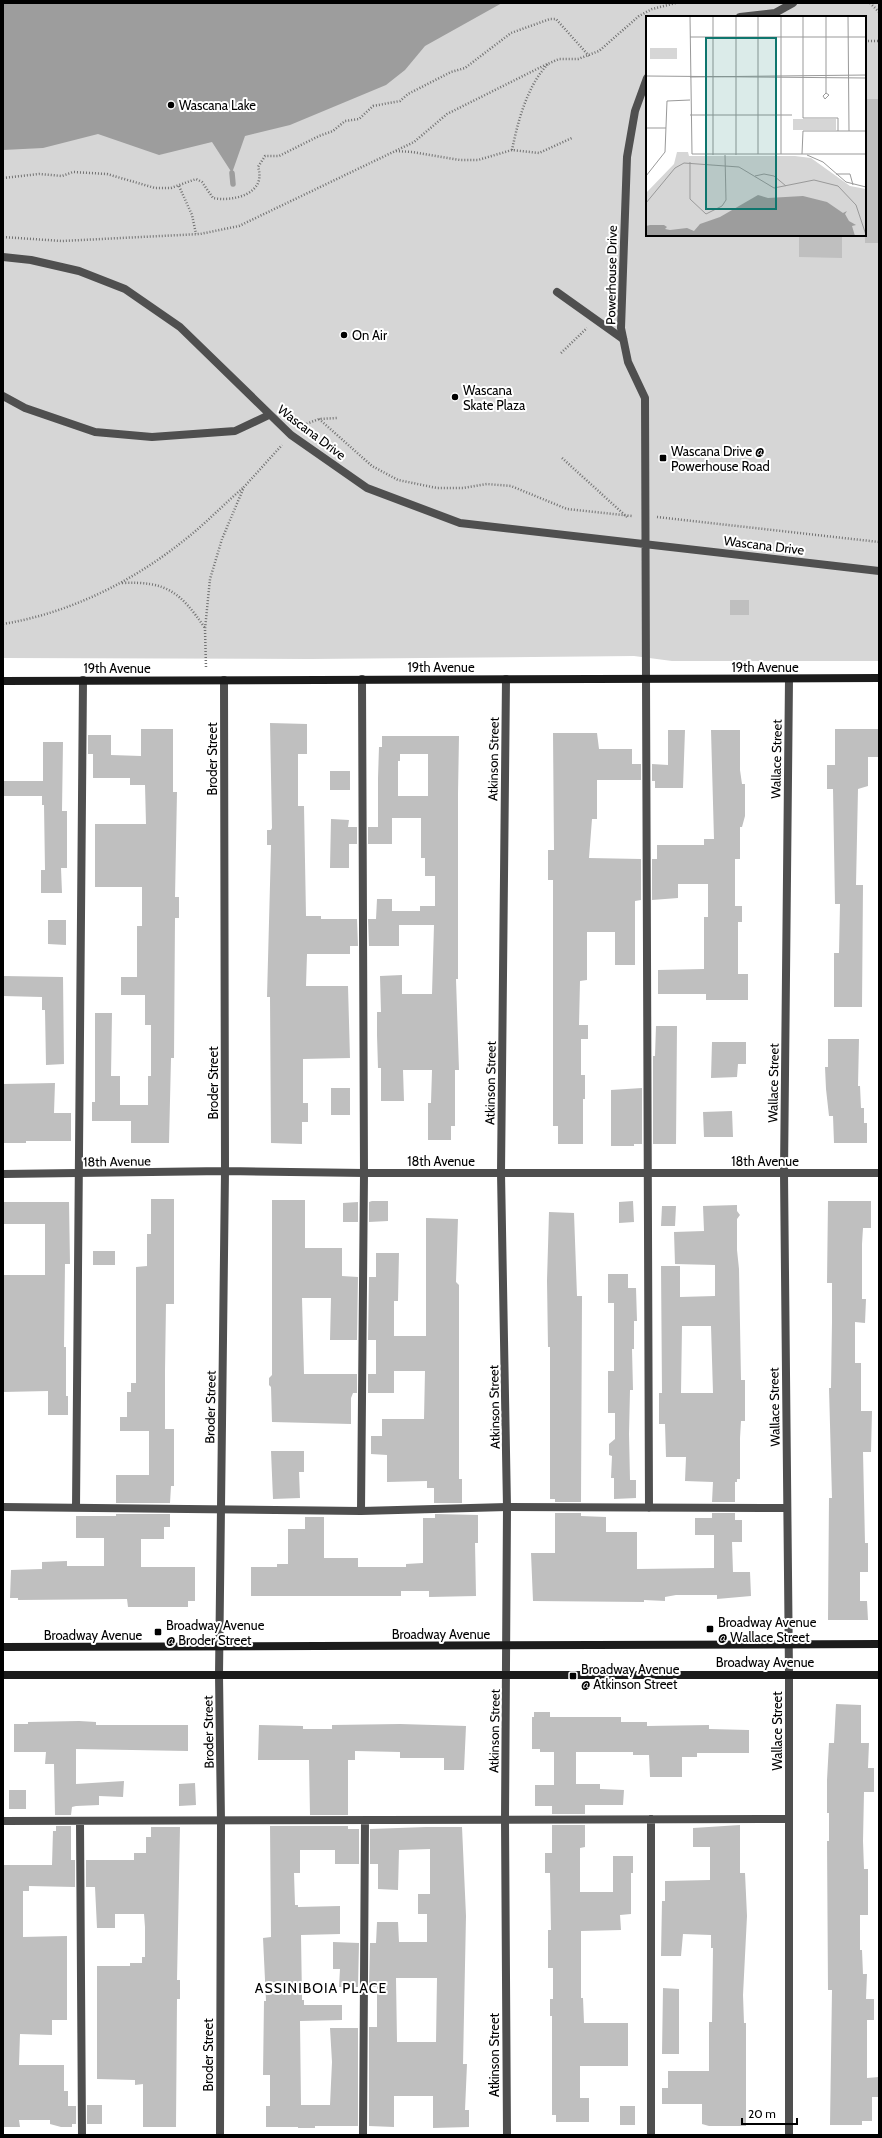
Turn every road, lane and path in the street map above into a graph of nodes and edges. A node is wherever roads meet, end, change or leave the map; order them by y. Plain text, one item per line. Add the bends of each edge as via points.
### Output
1 (676, 3) edge
2 (793, 3) edge
3 (870, 3) edge
4 (879, 12) edge
5 (749, 16) edge
6 (866, 41) edge
7 (879, 41) edge
8 (589, 56) junction
9 (550, 62) junction
10 (646, 81) edge
11 (572, 138) dead end
12 (512, 150) junction
13 (396, 151) junction
14 (3, 178) edge
15 (179, 186) junction
16 (196, 234) junction
17 (3, 237) edge
18 (3, 257) edge
19 (557, 292) dead end
20 (596, 320) junction
21 (623, 339) junction
22 (561, 353) dead end
23 (3, 396) edge
24 (269, 415) junction
25 (337, 418) dead end
26 (318, 419) junction
27 (291, 435) junction
28 (562, 458) dead end
29 (244, 487) junction
30 (645, 516) junction
31 (627, 517) junction
32 (879, 542) edge
33 (645, 543) junction
34 (879, 571) edge
35 (122, 583) junction
36 (3, 624) edge
37 (205, 628) junction
38 (879, 678) edge
39 (506, 679) junction
40 (646, 679) junction
41 (789, 679) junction
42 (83, 680) junction
43 (206, 680) junction
44 (224, 680) junction
45 (362, 680) junction
46 (3, 681) edge
47 (225, 1172) junction
48 (364, 1173) junction
49 (501, 1173) junction
50 (647, 1173) junction
51 (784, 1173) junction
52 (879, 1173) edge
53 (3, 1174) edge
54 (80, 1174) junction
55 (3, 1507) edge
56 (507, 1507) junction
57 (76, 1508) junction
58 (649, 1508) junction
59 (787, 1508) junction
60 (221, 1510) junction
61 (361, 1512) junction
62 (879, 1644) edge
63 (789, 1645) junction
64 (220, 1646) junction
65 (507, 1646) junction
66 (3, 1647) edge
67 (789, 1674) junction
68 (3, 1675) edge
69 (507, 1675) junction
70 (879, 1675) edge
71 (219, 1676) junction
72 (789, 1819) junction
73 (365, 1820) junction
74 (505, 1820) junction
75 (651, 1820) junction
76 (3, 1821) edge
77 (80, 1821) junction
78 (221, 1821) junction
79 (82, 2135) edge
80 (220, 2135) edge
81 (363, 2135) edge
82 (507, 2135) edge
83 (651, 2135) edge
84 (789, 2135) edge

1 - 8 path via 639,16 599,51
2 - 5 street via 775,13
3 - 4 path
6 - 7 path
8 - 9 path via 578,59 559,58
8 - 15 path via 563,25 556,19 550,19 510,33 465,68 408,94 400,101 373,106 359,119 345,121 333,131 280,156 265,156 258,167 259,184 245,195 213,198 202,182 196,179
9 - 12 path via 536,80 520,119
9 - 13 path via 447,114 414,142
10 - 21 street, Powerhouse Drive via 634,111 627,157 621,328
11 - 12 path via 539,153
12 - 13 path via 478,160
13 - 16 path via 239,226
14 - 15 path via 39,174 62,176 72,172 107,174 154,188
15 - 16 path via 192,215
16 - 17 path via 62,241
18 - 24 street, Wascana Drive via 31,260 79,271 125,289 180,327
19 - 20 street
20 - 21 street
20 - 22 path
21 - 30 street, Powerhouse Drive via 628,362 645,398
23 - 24 street via 25,408 95,432 152,437 235,431
24 - 27 street, Wascana Drive
25 - 26 path
26 - 27 path via 303,425
26 - 31 path via 372,466 398,480 437,488 463,488 487,484 511,486 567,509
27 - 29 path
27 - 33 street, Wascana Drive via 367,488 460,524
28 - 31 path
29 - 35 path via 182,542
29 - 37 path via 222,540 210,579
30 - 31 path
30 - 32 path
30 - 33 street, Powerhouse Drive
33 - 34 street, Wascana Drive
33 - 40 street
35 - 36 path via 46,614
35 - 37 path via 143,582 166,587 191,608
37 - 43 path
38 - 41 street, 19th Avenue
39 - 40 street, 19th Avenue
39 - 45 street, 19th Avenue
39 - 49 street, Atkinson Street
40 - 41 street, 19th Avenue
40 - 50 street
41 - 51 street, Wallace Street
42 - 43 street, 19th Avenue
42 - 46 street, 19th Avenue
42 - 54 street
43 - 44 street, 19th Avenue
44 - 45 street, 19th Avenue
44 - 47 street, Broder Street
45 - 48 street
47 - 48 street, 18th Avenue
47 - 54 street, 18th Avenue
47 - 60 street, Broder Street
48 - 49 street, 18th Avenue
48 - 61 street
49 - 50 street, 18th Avenue
49 - 56 street, Atkinson Street
50 - 51 street, 18th Avenue
50 - 58 street
51 - 52 street, 18th Avenue
51 - 59 street, Wallace Street
53 - 54 street, 18th Avenue
54 - 57 street
55 - 57 street
56 - 58 street
56 - 61 street
56 - 65 street, Atkinson Street
57 - 60 street
58 - 59 street
59 - 63 street, Wallace Street
60 - 61 street
60 - 64 street, Broder Street
62 - 63 street, Broadway Avenue
63 - 65 street, Broadway Avenue
63 - 67 street, Wallace Street
64 - 65 street, Broadway Avenue
64 - 66 street, Broadway Avenue
64 - 71 street, Broder Street
65 - 69 street, Atkinson Street
67 - 69 street, Broadway Avenue
67 - 70 street, Broadway Avenue
67 - 72 street, Wallace Street
68 - 71 street, Broadway Avenue
69 - 71 street, Broadway Avenue
69 - 74 street, Atkinson Street
71 - 78 street, Broder Street
72 - 75 street
72 - 84 street, Wallace Street
73 - 74 street
73 - 78 street
73 - 81 street
74 - 75 street
74 - 82 street, Atkinson Street
75 - 83 street
76 - 77 street
77 - 78 street
77 - 79 street
78 - 80 street, Broder Street

